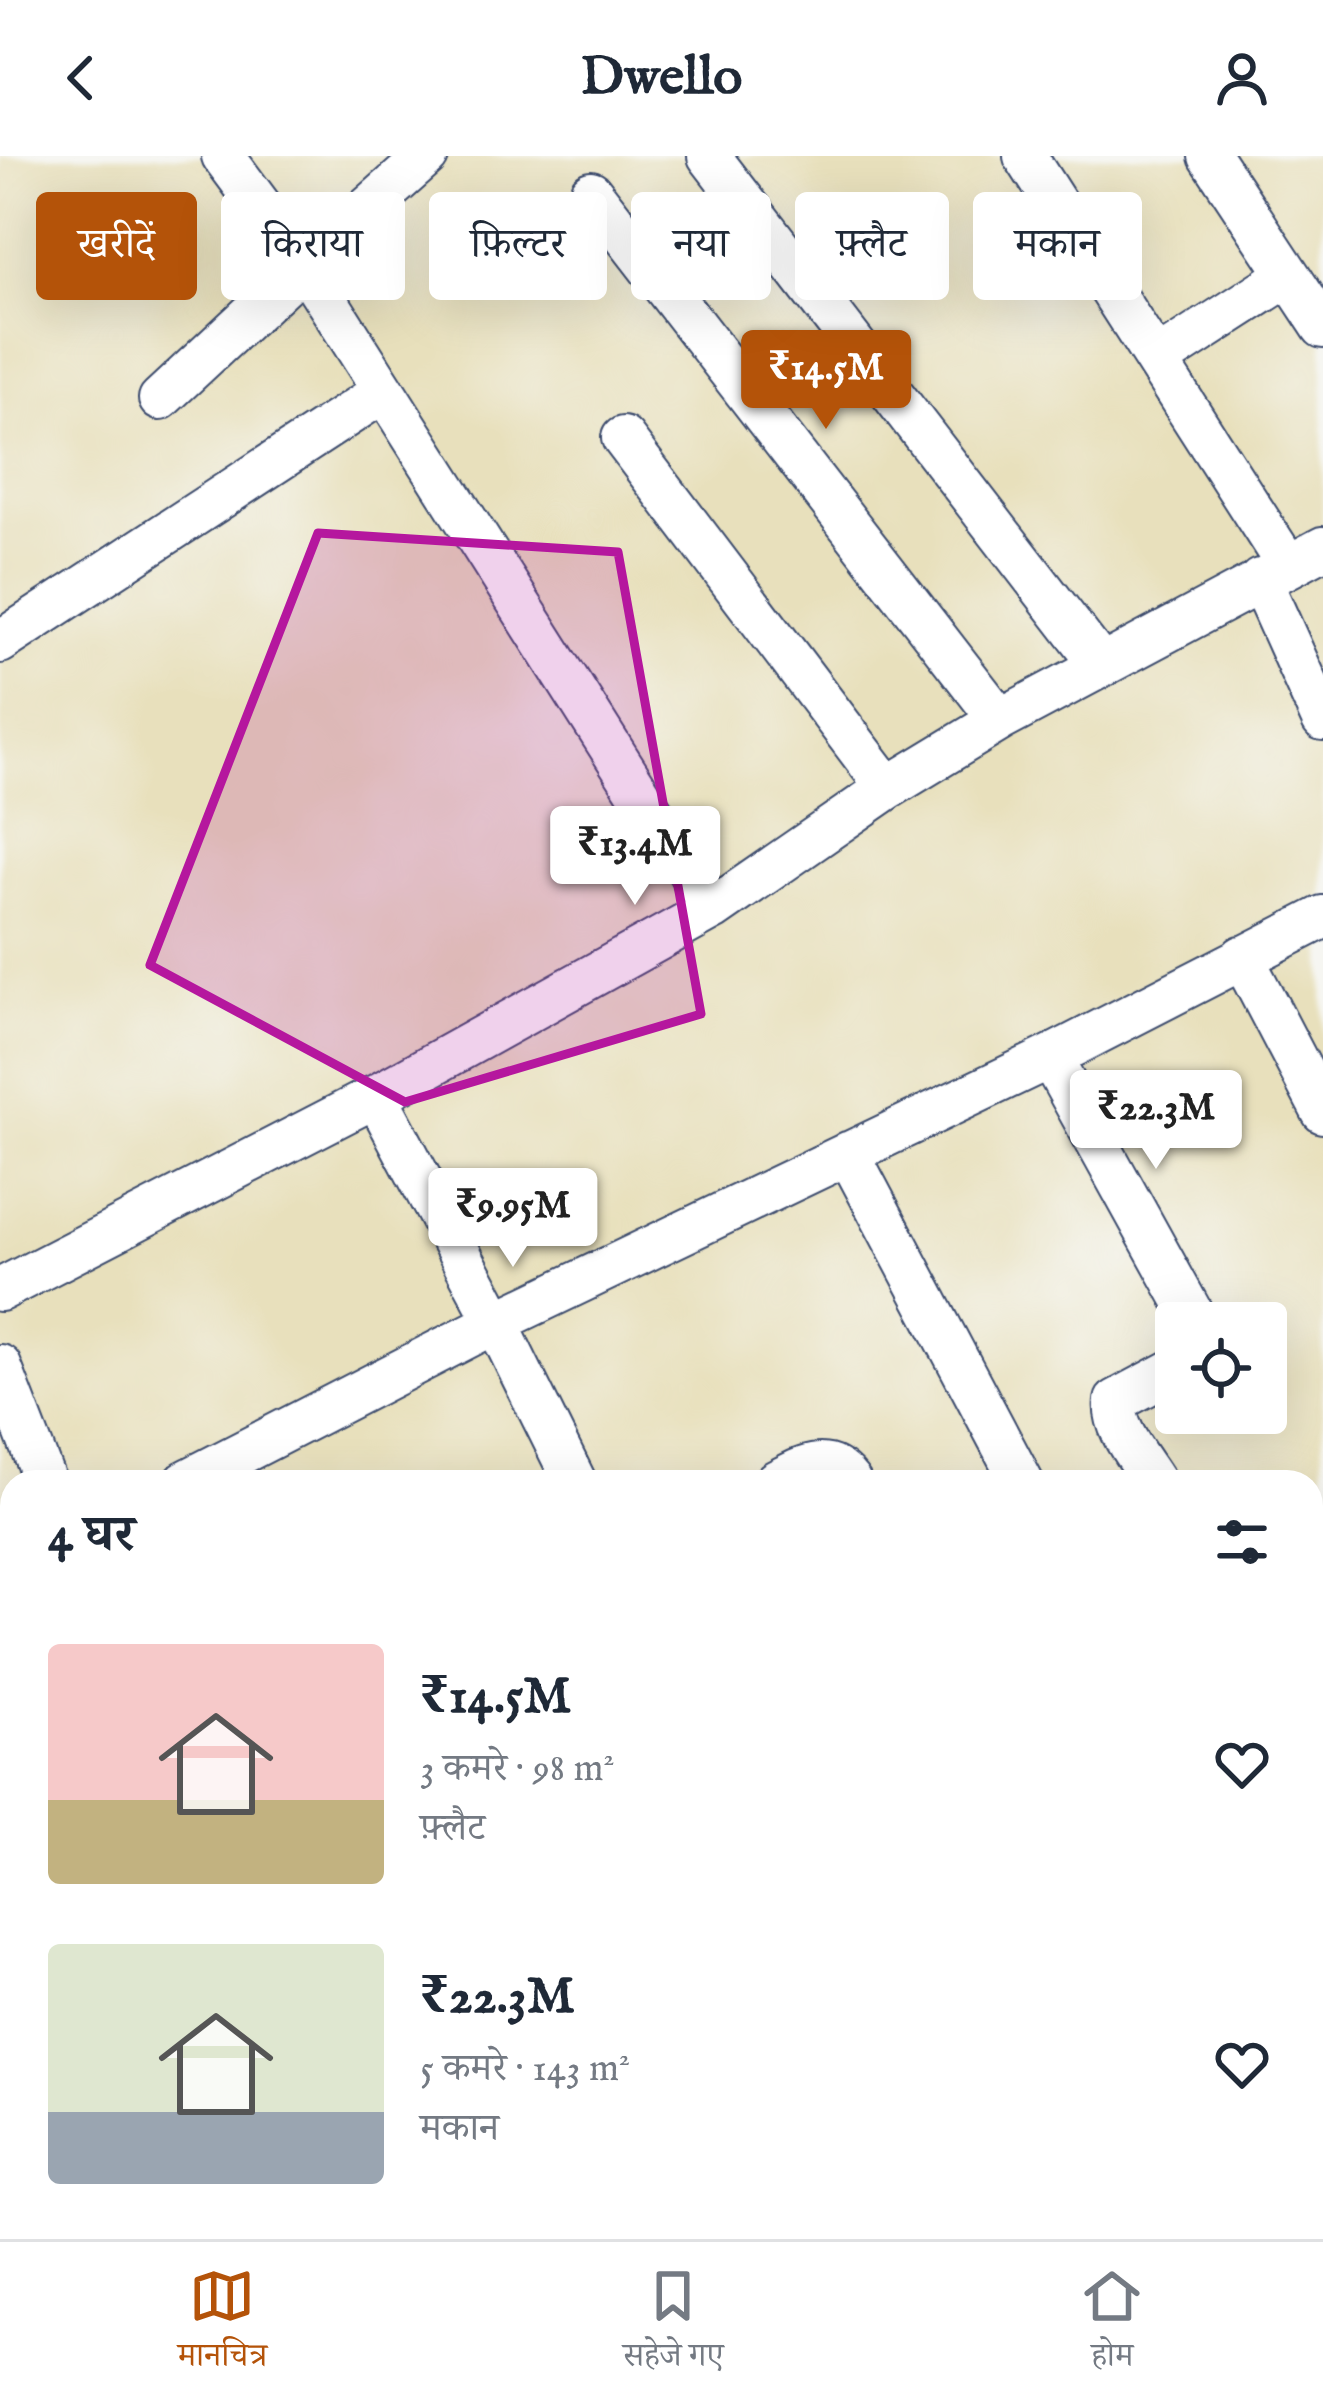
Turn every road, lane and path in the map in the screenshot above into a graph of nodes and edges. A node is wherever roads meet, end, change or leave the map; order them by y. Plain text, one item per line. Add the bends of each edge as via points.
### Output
1 (223, 156) edge
2 (427, 156) edge
3 (709, 156) edge
4 (1025, 156) edge
5 (1210, 156) edge
6 (250, 192) edge
7 (386, 192) edge
8 (607, 213) edge
9 (1287, 275) junction
10 (266, 300) edge
11 (326, 300) edge
12 (1323, 328) edge
13 (1157, 361) junction
14 (384, 391) junction
15 (160, 399) dead end
16 (623, 438) dead end
17 (1290, 564) edge
18 (0, 642) edge
19 (1101, 665) junction
20 (1000, 719) junction
21 (1323, 720) edge
22 (888, 788) junction
23 (713, 909) junction
24 (1323, 917) edge
25 (1242, 957) junction
26 (1050, 1057) junction
27 (376, 1096) junction
28 (1323, 1112) edge
29 (848, 1153) junction
30 (0, 1290) edge
31 (1185, 1302) edge
32 (496, 1322) junction
33 (0, 1366) edge
34 (1155, 1380) edge
35 (40, 1470) edge
36 (208, 1470) edge
37 (569, 1470) edge
38 (805, 1470) edge
39 (837, 1470) edge
40 (1016, 1470) edge
41 (1147, 1470) edge

1 - 6 street
2 - 7 street
3 - 19 street
4 - 13 street
5 - 9 street
8 - 20 street
9 - 12 street
9 - 13 street
10 - 15 street
11 - 14 street
13 - 17 street
14 - 18 street
14 - 23 street
16 - 22 street
17 - 19 street
17 - 21 street
19 - 20 street
20 - 22 street
22 - 23 street
23 - 27 street
24 - 25 street
25 - 26 street
25 - 28 street
26 - 29 street
26 - 31 street
27 - 30 street
27 - 32 street
29 - 32 street
29 - 40 street
32 - 36 street
32 - 37 street
33 - 35 street
34 - 41 street via 1114,1409
38 - 39 street

